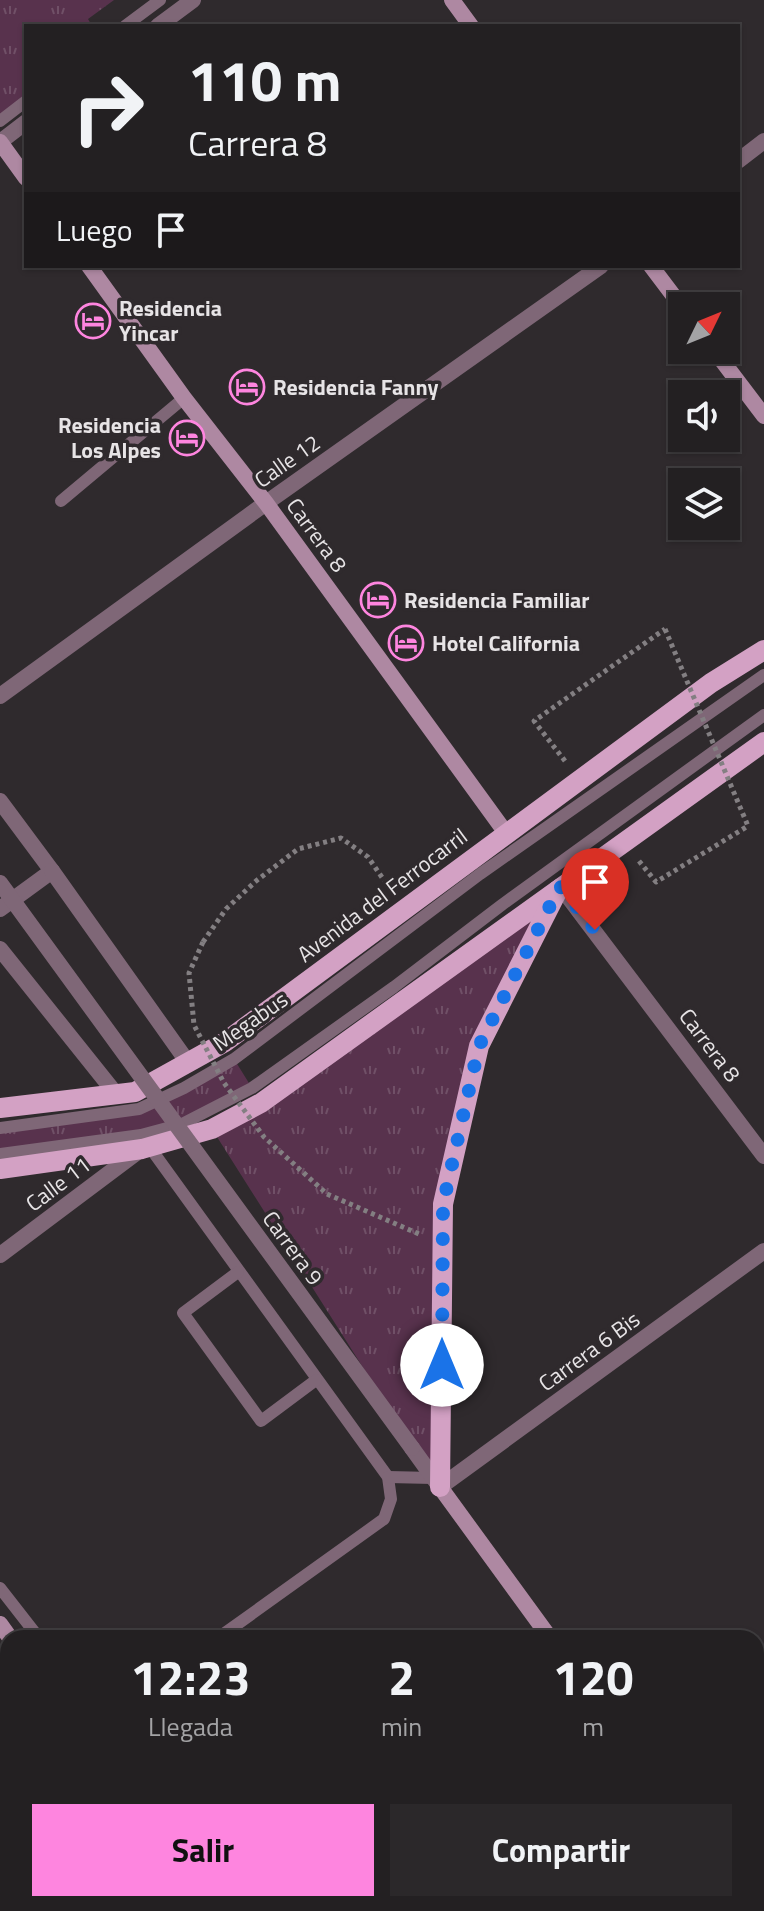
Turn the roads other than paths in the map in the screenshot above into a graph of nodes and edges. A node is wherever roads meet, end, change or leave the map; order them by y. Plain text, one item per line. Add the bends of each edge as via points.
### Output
1 (160, 0) edge
2 (193, 0) edge
3 (452, 0) edge
4 (128, 24) edge
5 (161, 24) edge
6 (470, 24) edge
7 (24, 103) edge
8 (0, 121) edge
9 (24, 124) edge
10 (764, 141) edge
11 (0, 142) edge
12 (740, 159) edge
13 (24, 175) edge
14 (90, 268) edge
15 (598, 268) edge
16 (653, 268) edge
17 (671, 292) edge
18 (725, 364) edge
19 (184, 398) junction
20 (764, 416) edge
21 (61, 501) dead end
22 (266, 503) junction
23 (764, 650) edge
24 (764, 675) edge
25 (0, 696) edge
26 (764, 715) edge
27 (764, 742) edge
28 (0, 801) edge
29 (506, 833) junction
30 (52, 871) junction
31 (0, 883) edge
32 (560, 886) junction
33 (0, 909) edge
34 (0, 949) edge
35 (189, 1064) junction
36 (116, 1094) junction
37 (0, 1108) edge
38 (0, 1128) edge
39 (144, 1144) junction
40 (0, 1154) edge
41 (764, 1156) edge
42 (0, 1169) edge
43 (764, 1251) edge
44 (0, 1255) edge
45 (238, 1272) junction
46 (316, 1380) junction
47 (388, 1477) junction
48 (436, 1483) junction
49 (0, 1588) edge
50 (33, 1630) edge
51 (229, 1630) edge
52 (544, 1630) edge

1 - 4 lane
2 - 5 street
3 - 6 main road
7 - 8 lane
9 - 11 street
10 - 12 street
11 - 13 main road
14 - 19 main road, Carrera 8
15 - 22 street, Calle 12
16 - 17 main road
18 - 20 main road
19 - 21 lane
19 - 22 main road, Carrera 8
22 - 25 street, Calle 12
22 - 29 main road, Carrera 8
23 - 29 main road, Avenida del Ferrocarril
24 - 38 lane, Megabus via 480,874 234,1059 139,1109
26 - 39 lane via 252,1088
27 - 32 main road
28 - 30 street
29 - 35 main road, Avenida del Ferrocarril
30 - 33 street
30 - 35 street
31 - 48 street, Carrera 9, bridge
32 - 39 main road via 261,1103 212,1129
32 - 41 street, Carrera 8
32 - 48 main road via 479,1046 443,1204
34 - 36 street
35 - 36 main road, Avenida del Ferrocarril via 135,1092
36 - 37 main road, Avenida del Ferrocarril
39 - 40 lane
39 - 42 main road
39 - 44 street, Calle 11
39 - 45 lane
43 - 48 street, Carrera 6 Bis
45 - 46 lane
45 - 46 lane via 183,1313 261,1421
46 - 47 lane
47 - 48 lane
47 - 51 lane via 391,1499 384,1519
48 - 52 main road, Carrera 9
49 - 50 lane

